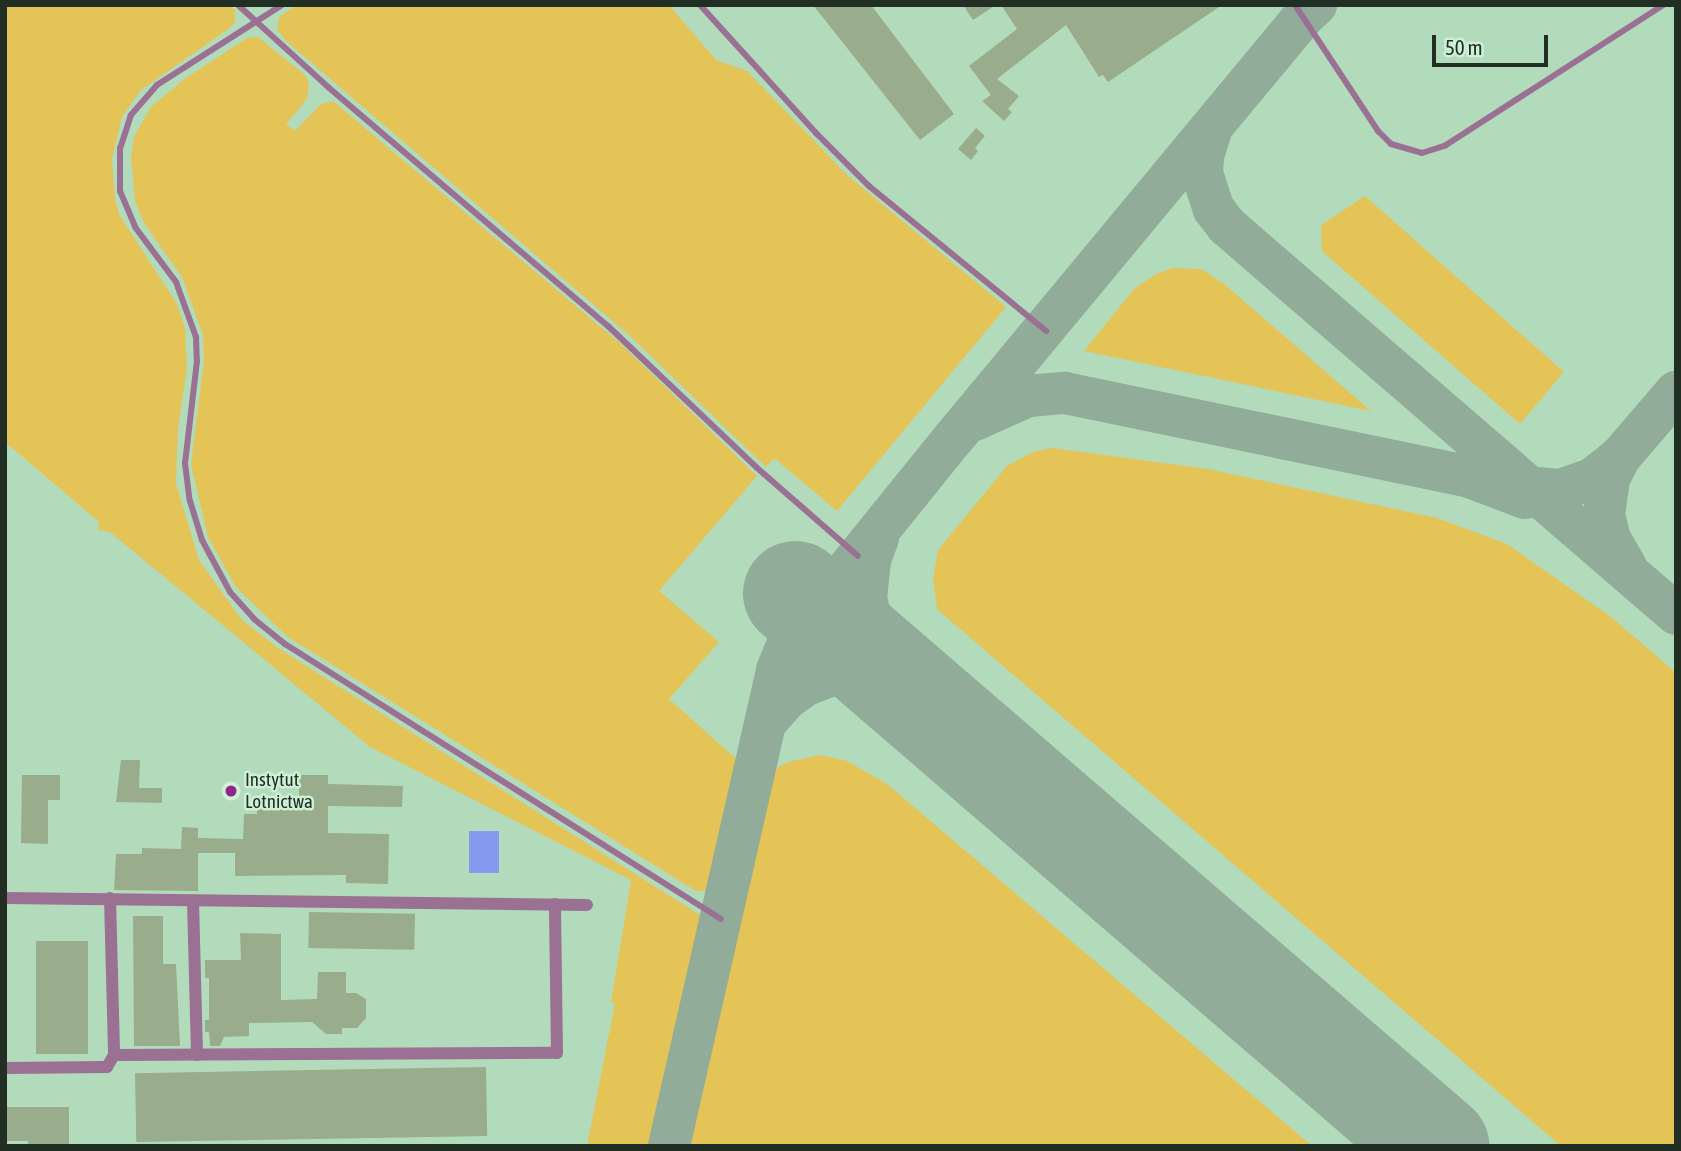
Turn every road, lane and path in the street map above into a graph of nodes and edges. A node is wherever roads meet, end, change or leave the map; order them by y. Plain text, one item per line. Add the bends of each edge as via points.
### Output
1 (238, 5) edge
2 (282, 5) edge
3 (700, 5) edge
4 (1295, 5) edge
5 (1663, 5) edge
6 (256, 22) junction
7 (1046, 331) dead end
8 (858, 556) dead end
9 (5, 898) edge
10 (110, 898) junction
11 (194, 901) junction
12 (555, 904) junction
13 (587, 905) dead end
14 (721, 919) dead end
15 (114, 1055) junction
16 (197, 1055) junction
17 (5, 1068) edge

1 - 6 lane
2 - 6 lane
3 - 7 lane via 869,186
4 - 5 lane via 1378,131 1391,144 1422,153 1446,145
6 - 8 lane via 608,326 756,467
6 - 14 lane via 157,85 131,115 120,148 120,191 135,227 176,282 196,337 185,463 202,540 230,592 276,638
9 - 10 street
10 - 11 street
10 - 15 street
11 - 12 street
11 - 16 street
12 - 13 street
12 - 16 street via 557,1054
15 - 16 street
15 - 17 street via 107,1067

